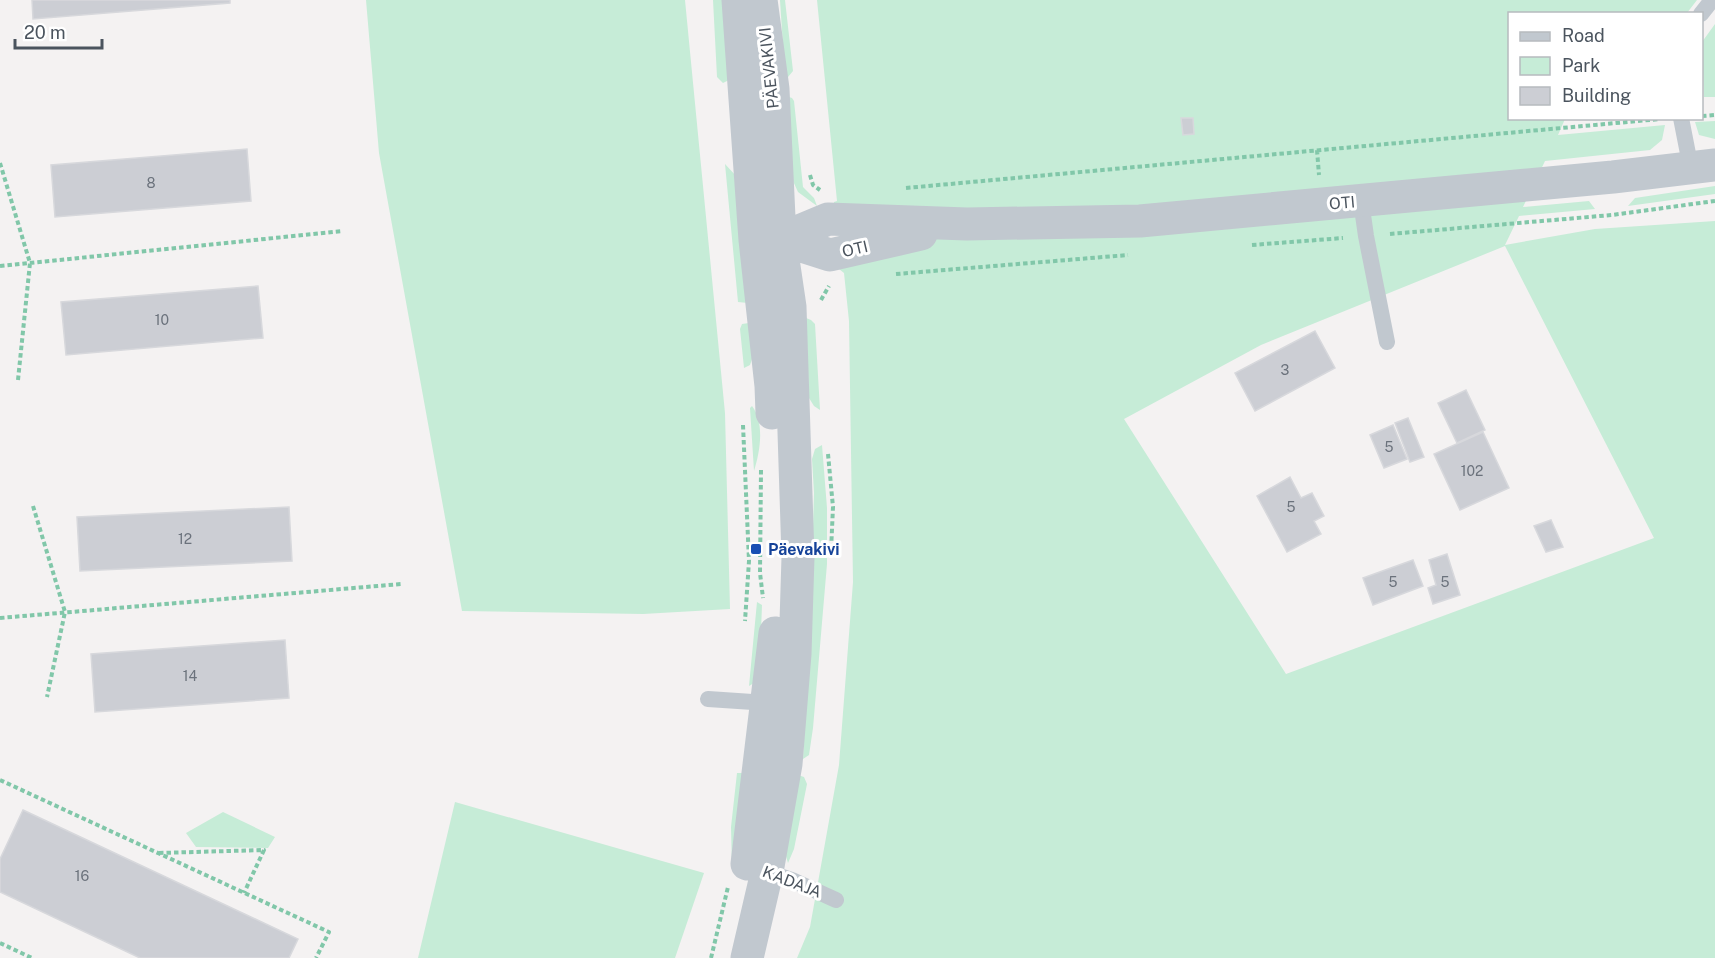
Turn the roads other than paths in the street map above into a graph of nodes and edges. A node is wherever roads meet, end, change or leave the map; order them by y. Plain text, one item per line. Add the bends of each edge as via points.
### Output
1 (738, 0) edge
2 (761, 0) edge
3 (1712, 0) edge
4 (1703, 12) edge
5 (1682, 120) edge
6 (1703, 167) edge
7 (1361, 201) junction
8 (767, 240) junction
9 (1387, 342) dead end
10 (708, 699) dead end
11 (767, 703) junction
12 (748, 872) junction
13 (836, 900) dead end
14 (732, 958) edge
15 (747, 958) edge

1 - 8 street, PÄEVAKIVI
2 - 8 street, PÄEVAKIVI via 773,89
3 - 4 lane
5 - 6 lane
6 - 7 street, OTI
7 - 8 street, OTI via 1140,220 967,224 830,255
7 - 9 lane
8 - 11 street, PÄEVAKIVI via 777,548 776,627
8 - 12 street, PÄEVAKIVI via 790,307 798,557 786,764
10 - 11 lane
11 - 12 street, PÄEVAKIVI
12 - 13 lane, KADAJA via 792,880
12 - 14 street, PÄEVAKIVI
12 - 15 street, PÄEVAKIVI

